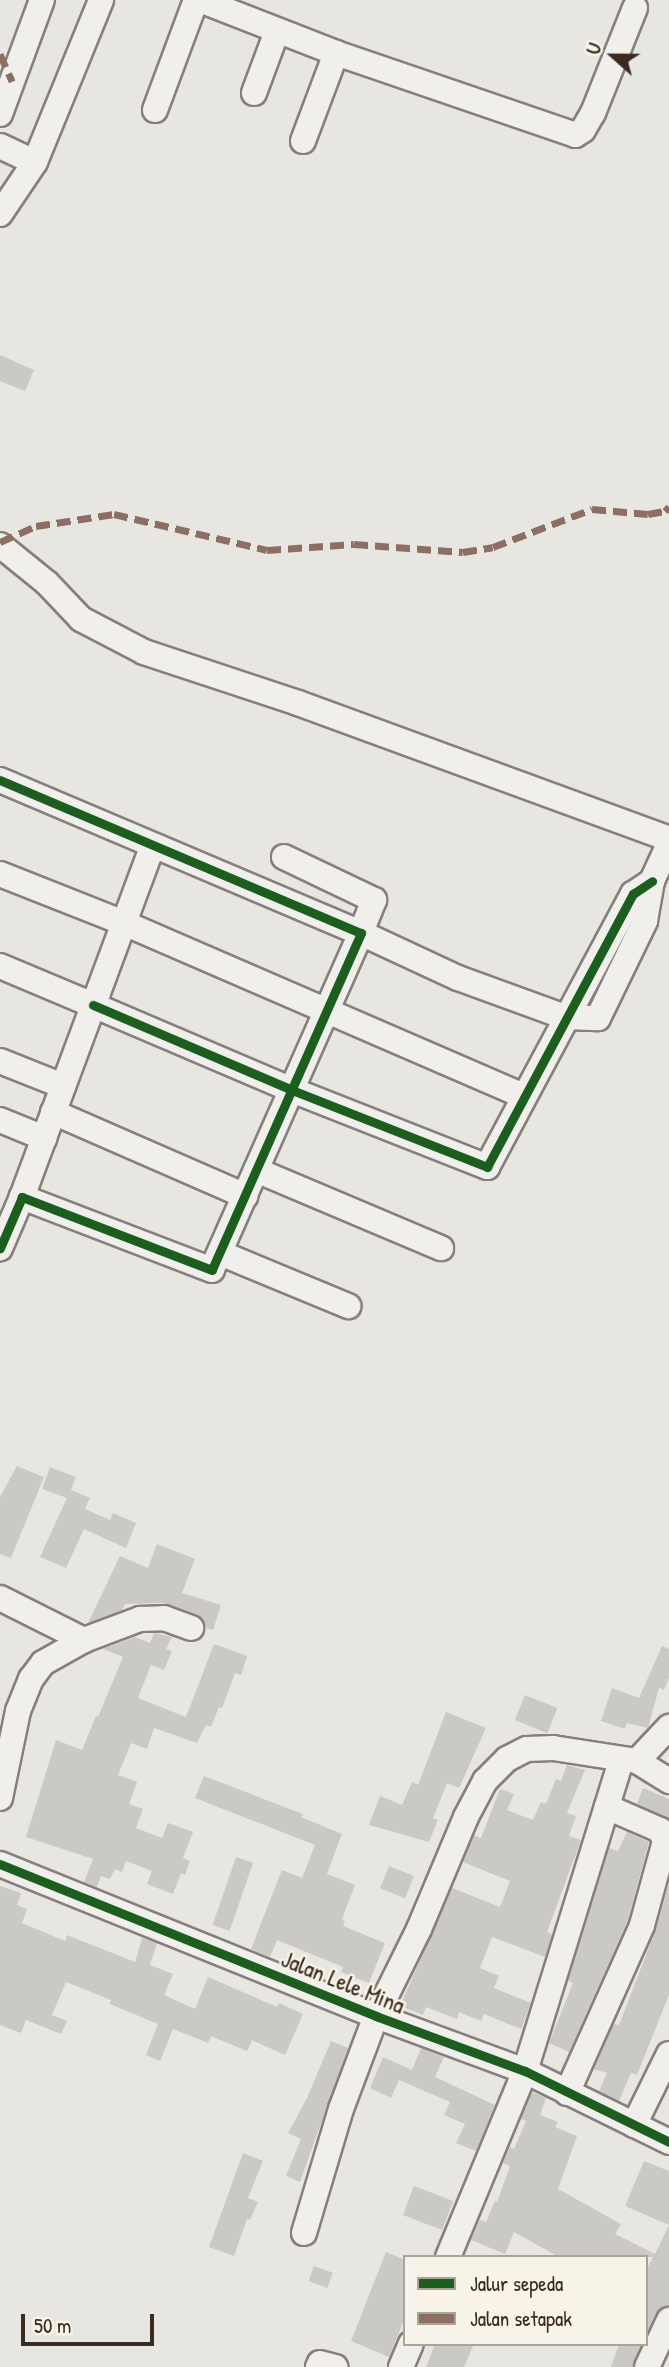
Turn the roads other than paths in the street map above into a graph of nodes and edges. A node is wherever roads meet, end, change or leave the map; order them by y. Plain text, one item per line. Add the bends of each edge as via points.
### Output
1 (42, 0) edge
2 (101, 0) edge
3 (198, 0) edge
4 (635, 8) dead end
5 (277, 31) junction
6 (337, 53) junction
7 (254, 93) dead end
8 (155, 110) dead end
9 (0, 114) edge
10 (303, 141) dead end
11 (0, 146) edge
12 (36, 162) junction
13 (0, 214) edge
14 (0, 545) edge
15 (0, 780) edge
16 (669, 841) edge
17 (152, 846) junction
18 (284, 857) dead end
19 (0, 874) edge
20 (124, 923) junction
21 (361, 933) junction
22 (0, 966) edge
23 (93, 1005) junction
24 (326, 1012) junction
25 (565, 1017) junction
26 (0, 1061) edge
27 (63, 1086) junction
28 (292, 1090) junction
29 (524, 1096) junction
30 (53, 1112) junction
31 (0, 1120) edge
32 (44, 1138) junction
33 (256, 1172) junction
34 (245, 1196) junction
35 (22, 1197) junction
36 (3, 1231) edge
37 (441, 1248) dead end
38 (220, 1252) junction
39 (348, 1306) dead end
40 (0, 1598) edge
41 (191, 1628) dead end
42 (85, 1640) junction
43 (669, 1727) edge
44 (629, 1761) junction
45 (669, 1781) edge
46 (0, 1798) edge
47 (607, 1807) junction
48 (0, 1864) edge
49 (376, 2016) junction
50 (669, 2053) edge
51 (524, 2071) junction
52 (567, 2093) junction
53 (634, 2126) junction
54 (669, 2142) edge
55 (304, 2232) dead end
56 (449, 2255) edge
57 (669, 2320) edge
58 (410, 2346) edge
59 (652, 2365) edge
60 (318, 2367) edge
61 (335, 2367) edge
62 (401, 2367) edge

1 - 9 street
2 - 12 street
3 - 5 street
3 - 8 street
4 - 6 street via 593,113 575,135
5 - 6 street
5 - 7 street
6 - 10 street
11 - 12 street
12 - 13 street
14 - 16 street via 47,583 81,619 144,652 298,703
15 - 17 street
16 - 25 street via 652,881 645,921 598,1018
17 - 20 street
17 - 21 street
18 - 21 street via 374,900
19 - 20 street
20 - 23 street
20 - 24 street
21 - 24 street
21 - 25 street via 458,978
22 - 23 street
23 - 27 street
23 - 28 street
24 - 28 street
24 - 29 street
25 - 29 street
26 - 27 street
27 - 30 street
28 - 29 street via 487,1167
28 - 33 street
30 - 32 street
30 - 34 street
31 - 32 street
32 - 35 street
33 - 34 street
33 - 37 street
34 - 38 street
35 - 36 street
35 - 38 street via 212,1270
38 - 39 street
40 - 42 street
41 - 42 street via 164,1618 148,1618
42 - 46 street via 52,1656 31,1679 19,1711
43 - 44 street
44 - 45 street
44 - 47 street
44 - 49 street via 553,1748 527,1749 496,1769 470,1807 419,1929
47 - 51 street
47 - 52 street via 660,1830 665,1841 642,1925
48 - 49 street, Jalan Lele Mina
49 - 51 street, Jalan Lele Mina
49 - 55 street via 341,2109
50 - 53 street
51 - 52 street, Jalan Lele Mina
51 - 56 street
52 - 53 street, Jalan Lele Mina
53 - 54 street, Jalan Lele Mina
57 - 59 street
58 - 62 street
60 - 61 street via 320,2363

